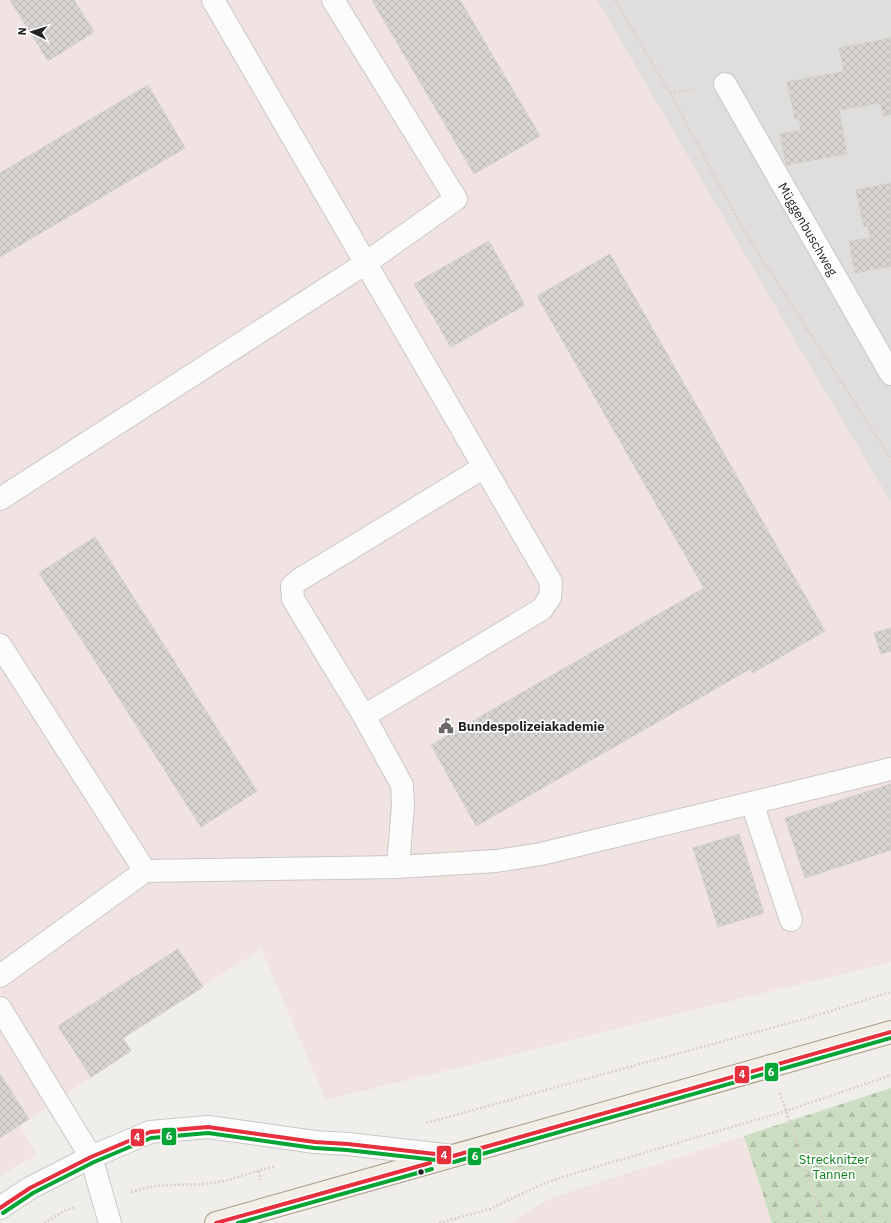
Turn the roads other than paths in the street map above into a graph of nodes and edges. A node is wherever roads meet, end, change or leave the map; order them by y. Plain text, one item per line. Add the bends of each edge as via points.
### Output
1 (213, 0) edge
2 (332, 0) edge
3 (725, 84) dead end
4 (366, 264) junction
5 (891, 374) edge
6 (484, 467) junction
7 (0, 499) edge
8 (0, 644) edge
9 (364, 716) junction
10 (891, 769) edge
11 (752, 803) junction
12 (398, 867) junction
13 (145, 871) junction
14 (790, 920) dead end
15 (0, 976) edge
16 (0, 1008) edge
17 (891, 1032) edge
18 (453, 1156) junction
19 (91, 1157) junction
20 (0, 1208) edge
21 (110, 1223) edge
22 (216, 1223) edge

1 - 4 street
2 - 4 street via 456,199
3 - 5 street, Müggenbuschweg
4 - 6 street
4 - 7 street
6 - 9 street via 552,582 550,597 542,609
6 - 9 street via 292,586 293,599
8 - 13 street
9 - 12 street via 402,784 403,805
10 - 11 street
11 - 12 street via 541,854 496,861
11 - 14 street
12 - 13 street
13 - 15 street
16 - 19 street
17 - 18 main road
18 - 19 street via 315,1142 208,1127 150,1132
18 - 22 main road
19 - 20 street via 30,1188
19 - 21 street

